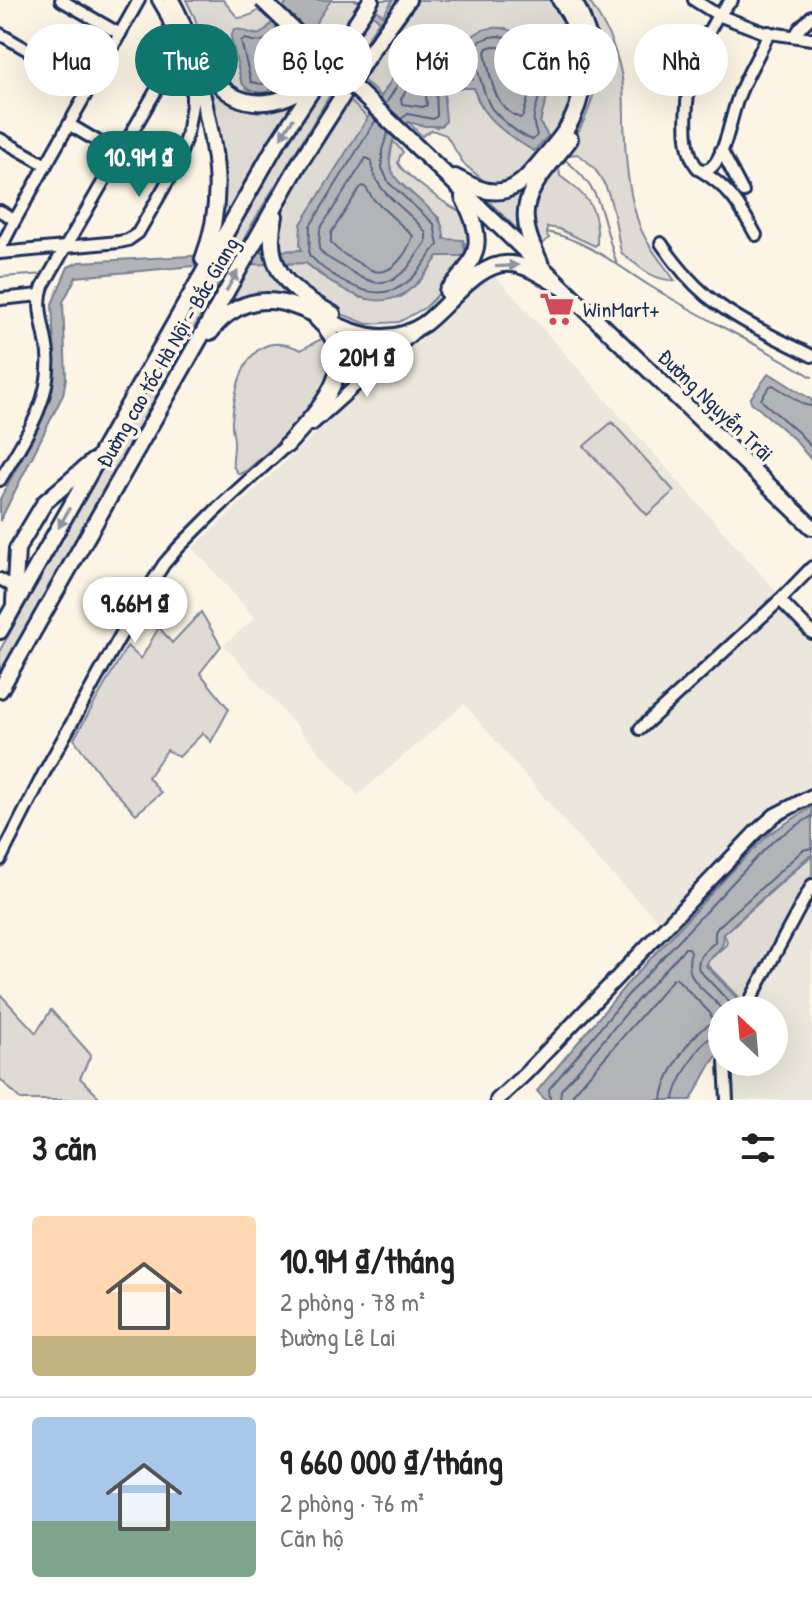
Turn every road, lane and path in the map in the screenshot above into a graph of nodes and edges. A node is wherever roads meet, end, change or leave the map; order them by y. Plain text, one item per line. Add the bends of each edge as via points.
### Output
1 (61, 0) edge
2 (139, 0) edge
3 (158, 0) edge
4 (171, 0) edge
5 (181, 0) edge
6 (262, 0) edge
7 (370, 0) edge
8 (410, 0) edge
9 (560, 0) edge
10 (573, 0) edge
11 (694, 0) edge
12 (732, 0) edge
13 (718, 15) junction
14 (812, 16) edge
15 (170, 24) edge
16 (354, 24) edge
17 (769, 32) junction
18 (0, 34) edge
19 (120, 34) joint
20 (795, 36) junction
21 (812, 39) edge
22 (24, 48) edge
23 (85, 96) edge
24 (153, 96) edge
25 (192, 96) edge
26 (292, 96) edge
27 (308, 96) edge
28 (342, 97) junction
29 (70, 125) junction
30 (0, 139) edge
31 (721, 150) junction
32 (119, 154) junction
33 (46, 165) junction
34 (440, 169) junction
35 (700, 170) junction
36 (457, 186) junction
37 (743, 192) dead end
38 (0, 211) edge
39 (15, 220) junction
40 (756, 235) dead end
41 (661, 243) dead end
42 (0, 251) edge
43 (62, 254) junction
44 (541, 266) junction
45 (562, 287) junction
46 (42, 291) junction
47 (0, 299) edge
48 (311, 313) junction
49 (423, 325) junction
50 (812, 356) edge
51 (130, 401) junction
52 (287, 445) junction
53 (99, 455) junction
54 (0, 480) edge
55 (111, 495) junction
56 (812, 527) edge
57 (812, 567) edge
58 (0, 579) edge
59 (15, 588) junction
60 (780, 600) junction
61 (13, 608) junction
62 (0, 631) edge
63 (812, 633) edge
64 (0, 690) edge
65 (640, 729) dead end
66 (812, 796) edge
67 (0, 860) edge
68 (812, 885) edge
69 (753, 996) edge
70 (525, 1074) junction
71 (726, 1076) edge
72 (497, 1100) edge
73 (507, 1100) edge
74 (727, 1100) edge

1 - 19 street
2 - 19 street
3 - 15 street
4 - 51 highway via 189,38 214,145 217,201 203,258 143,365
5 - 26 highway via 205,62 226,91 255,103
6 - 34 highway, Đường Nguyễn Trãi, bridge
7 - 16 highway, Đường cao tốc Hà Nội - Bắc Giang
8 - 28 highway, Đường cao tốc Hà Nội - Bắc Giang
9 - 34 highway via 577,30 584,67 580,97 561,137 529,175 506,191 489,192
10 - 44 highway via 588,34 592,73 580,124 539,179 527,205 526,224
11 - 13 street
12 - 13 street
13 - 17 street
13 - 35 street via 695,60 687,102 689,150
14 - 20 street
17 - 20 street
17 - 31 street via 742,87
18 - 22 street
20 - 21 street
23 - 29 street
24 - 32 street
25 - 43 street via 180,158 143,226 128,240
27 -> 51 highway, Đường cao tốc Hà Nội - Bắc Giang
28 - 36 highway via 274,218 273,254 293,289 363,326 405,324 429,310 461,277 475,251 475,224
55 -> 28 highway, Đường cao tốc Hà Nội - Bắc Giang
29 - 32 street
29 - 33 street
30 - 33 street
31 - 35 street via 713,166
31 - 37 street
32 - 43 street
33 - 39 street
34 - 36 highway, Đường Nguyễn Trãi
35 - 40 street via 732,194
36 - 44 highway, Đường Nguyễn Trãi
38 - 39 street
39 - 42 street
41 - 50 street via 706,295
42 - 43 street
43 - 46 street
44 - 45 highway, Đường Nguyễn Trãi
49 -> 45 highway via 493,266 521,266
45 - 56 highway, Đường Nguyễn Trãi
46 - 47 street
46 - 54 street via 46,389
48 - 49 highway via 371,336 396,336
48 - 52 highway via 335,345 335,384
48 - 55 highway via 267,300 244,305 221,319 134,468
49 - 52 street
51 - 53 highway, Đường cao tốc Hà Nội - Bắc Giang
52 - 67 street via 178,548 156,576
53 - 59 highway via 45,502 17,549
53 -> 61 highway, Đường cao tốc Hà Nội - Bắc Giang
55 - 64 highway, Đường cao tốc Hà Nội - Bắc Giang
57 - 60 street
58 - 59 street
59 - 61 highway
60 - 63 street
60 - 65 street
61 - 62 highway, Đường cao tốc Hà Nội - Bắc Giang
66 - 70 main road via 775,815 756,832
68 - 69 street
70 - 72 main road
70 - 73 main road
71 - 74 street

